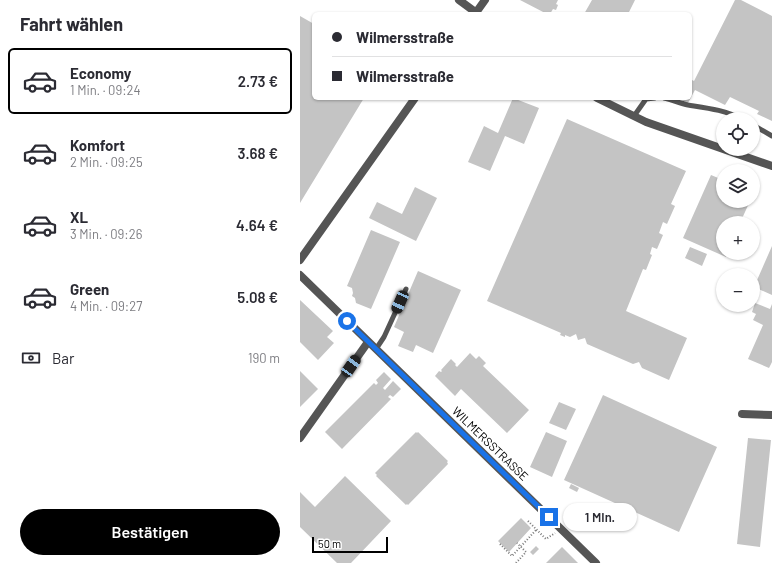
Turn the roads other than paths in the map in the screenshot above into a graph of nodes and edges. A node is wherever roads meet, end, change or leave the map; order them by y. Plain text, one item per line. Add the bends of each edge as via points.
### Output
1 (459, 0) edge
2 (485, 0) edge
3 (474, 12) edge
4 (477, 12) edge
5 (414, 100) edge
6 (601, 100) edge
7 (645, 100) edge
8 (671, 100) edge
9 (725, 112) edge
10 (634, 116) junction
11 (760, 129) edge
12 (772, 136) edge
13 (772, 166) edge
14 (300, 260) edge
15 (300, 275) edge
16 (406, 289) dead end
17 (368, 342) junction
18 (376, 349) junction
19 (742, 414) dead end
20 (772, 414) edge
21 (300, 438) edge
22 (596, 563) edge

1 - 3 street
2 - 4 street
5 - 14 street
6 - 10 street
7 - 10 lane
8 - 9 lane
10 - 13 street
11 - 12 lane
15 - 17 street, WILMERSSTRASSE
16 - 18 lane
17 - 18 street, WILMERSSTRASSE
17 - 21 street
18 - 22 street, WILMERSSTRASSE
19 - 20 street

